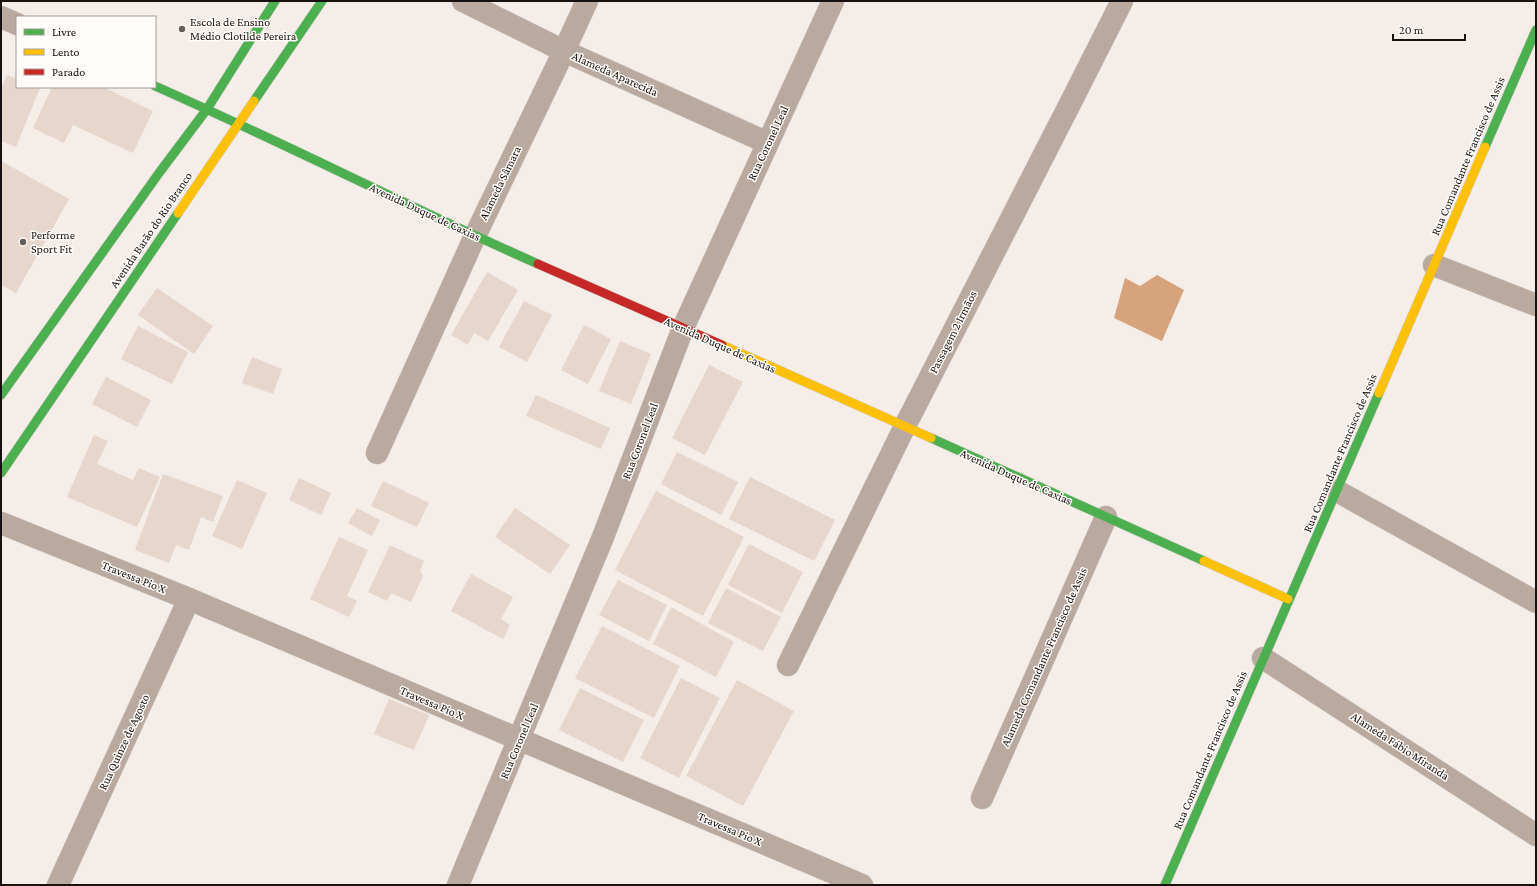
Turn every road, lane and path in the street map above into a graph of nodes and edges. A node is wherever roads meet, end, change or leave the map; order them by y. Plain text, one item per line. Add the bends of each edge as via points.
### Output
1 (275, 1) edge
2 (322, 1) edge
3 (462, 1) edge
4 (587, 1) edge
5 (833, 1) edge
6 (1122, 1) edge
7 (1, 17) edge
8 (16, 24) edge
9 (1536, 30) edge
10 (564, 51) junction
11 (156, 86) edge
12 (207, 109) junction
13 (239, 123) junction
14 (768, 143) junction
15 (475, 236) junction
16 (1434, 265) junction
17 (1536, 305) edge
18 (683, 328) junction
19 (1, 395) edge
20 (905, 426) junction
21 (377, 454) dead end
22 (1, 473) edge
23 (1337, 491) junction
24 (1106, 517) junction
25 (1, 523) edge
26 (189, 599) junction
27 (1288, 599) junction
28 (1536, 602) edge
29 (1263, 658) junction
30 (788, 665) dead end
31 (520, 740) junction
32 (982, 798) dead end
33 (1536, 835) edge
34 (58, 885) edge
35 (458, 885) edge
36 (862, 885) edge
37 (1165, 885) edge

1 - 12 street, Avenida Barão do Rio Branco
2 - 13 street, Avenida Barão do Rio Branco
3 - 10 street, Alameda Aparecida
4 - 10 street, Alameda Sâmara
5 - 14 street, Rua Coronel Leal
6 - 20 street, Passagem 2 Irmãos
7 - 8 street
9 - 16 street, Rua Comandante Francisco de Assis
10 - 14 street, Alameda Aparecida
10 - 15 street, Alameda Sâmara
11 - 12 street, Avenida Duque de Caxias
12 - 13 street, Avenida Duque de Caxias
12 - 19 street, Avenida Barão do Rio Branco
13 - 15 street, Avenida Duque de Caxias
13 - 22 street, Avenida Barão do Rio Branco
14 - 18 street, Rua Coronel Leal
15 - 18 street, Avenida Duque de Caxias
15 - 21 street, Alameda Sâmara
16 - 17 street
16 - 23 street, Rua Comandante Francisco de Assis
18 - 20 street, Avenida Duque de Caxias
18 - 31 street, Rua Coronel Leal via 604,537
20 - 24 street, Avenida Duque de Caxias
20 - 30 street, Passagem 2 Irmãos
23 - 27 street, Rua Comandante Francisco de Assis
23 - 28 street
24 - 27 street, Avenida Duque de Caxias
24 - 32 street, Alameda Comandante Francisco de Assis
25 - 26 street, Travessa Pio X
26 - 31 street, Travessa Pio X
26 - 34 street, Rua Quinze de Agosto
27 - 29 street, Rua Comandante Francisco de Assis
29 - 33 street, Alameda Fábio Miranda
29 - 37 street, Rua Comandante Francisco de Assis
31 - 35 street, Rua Coronel Leal
31 - 36 street, Travessa Pio X

